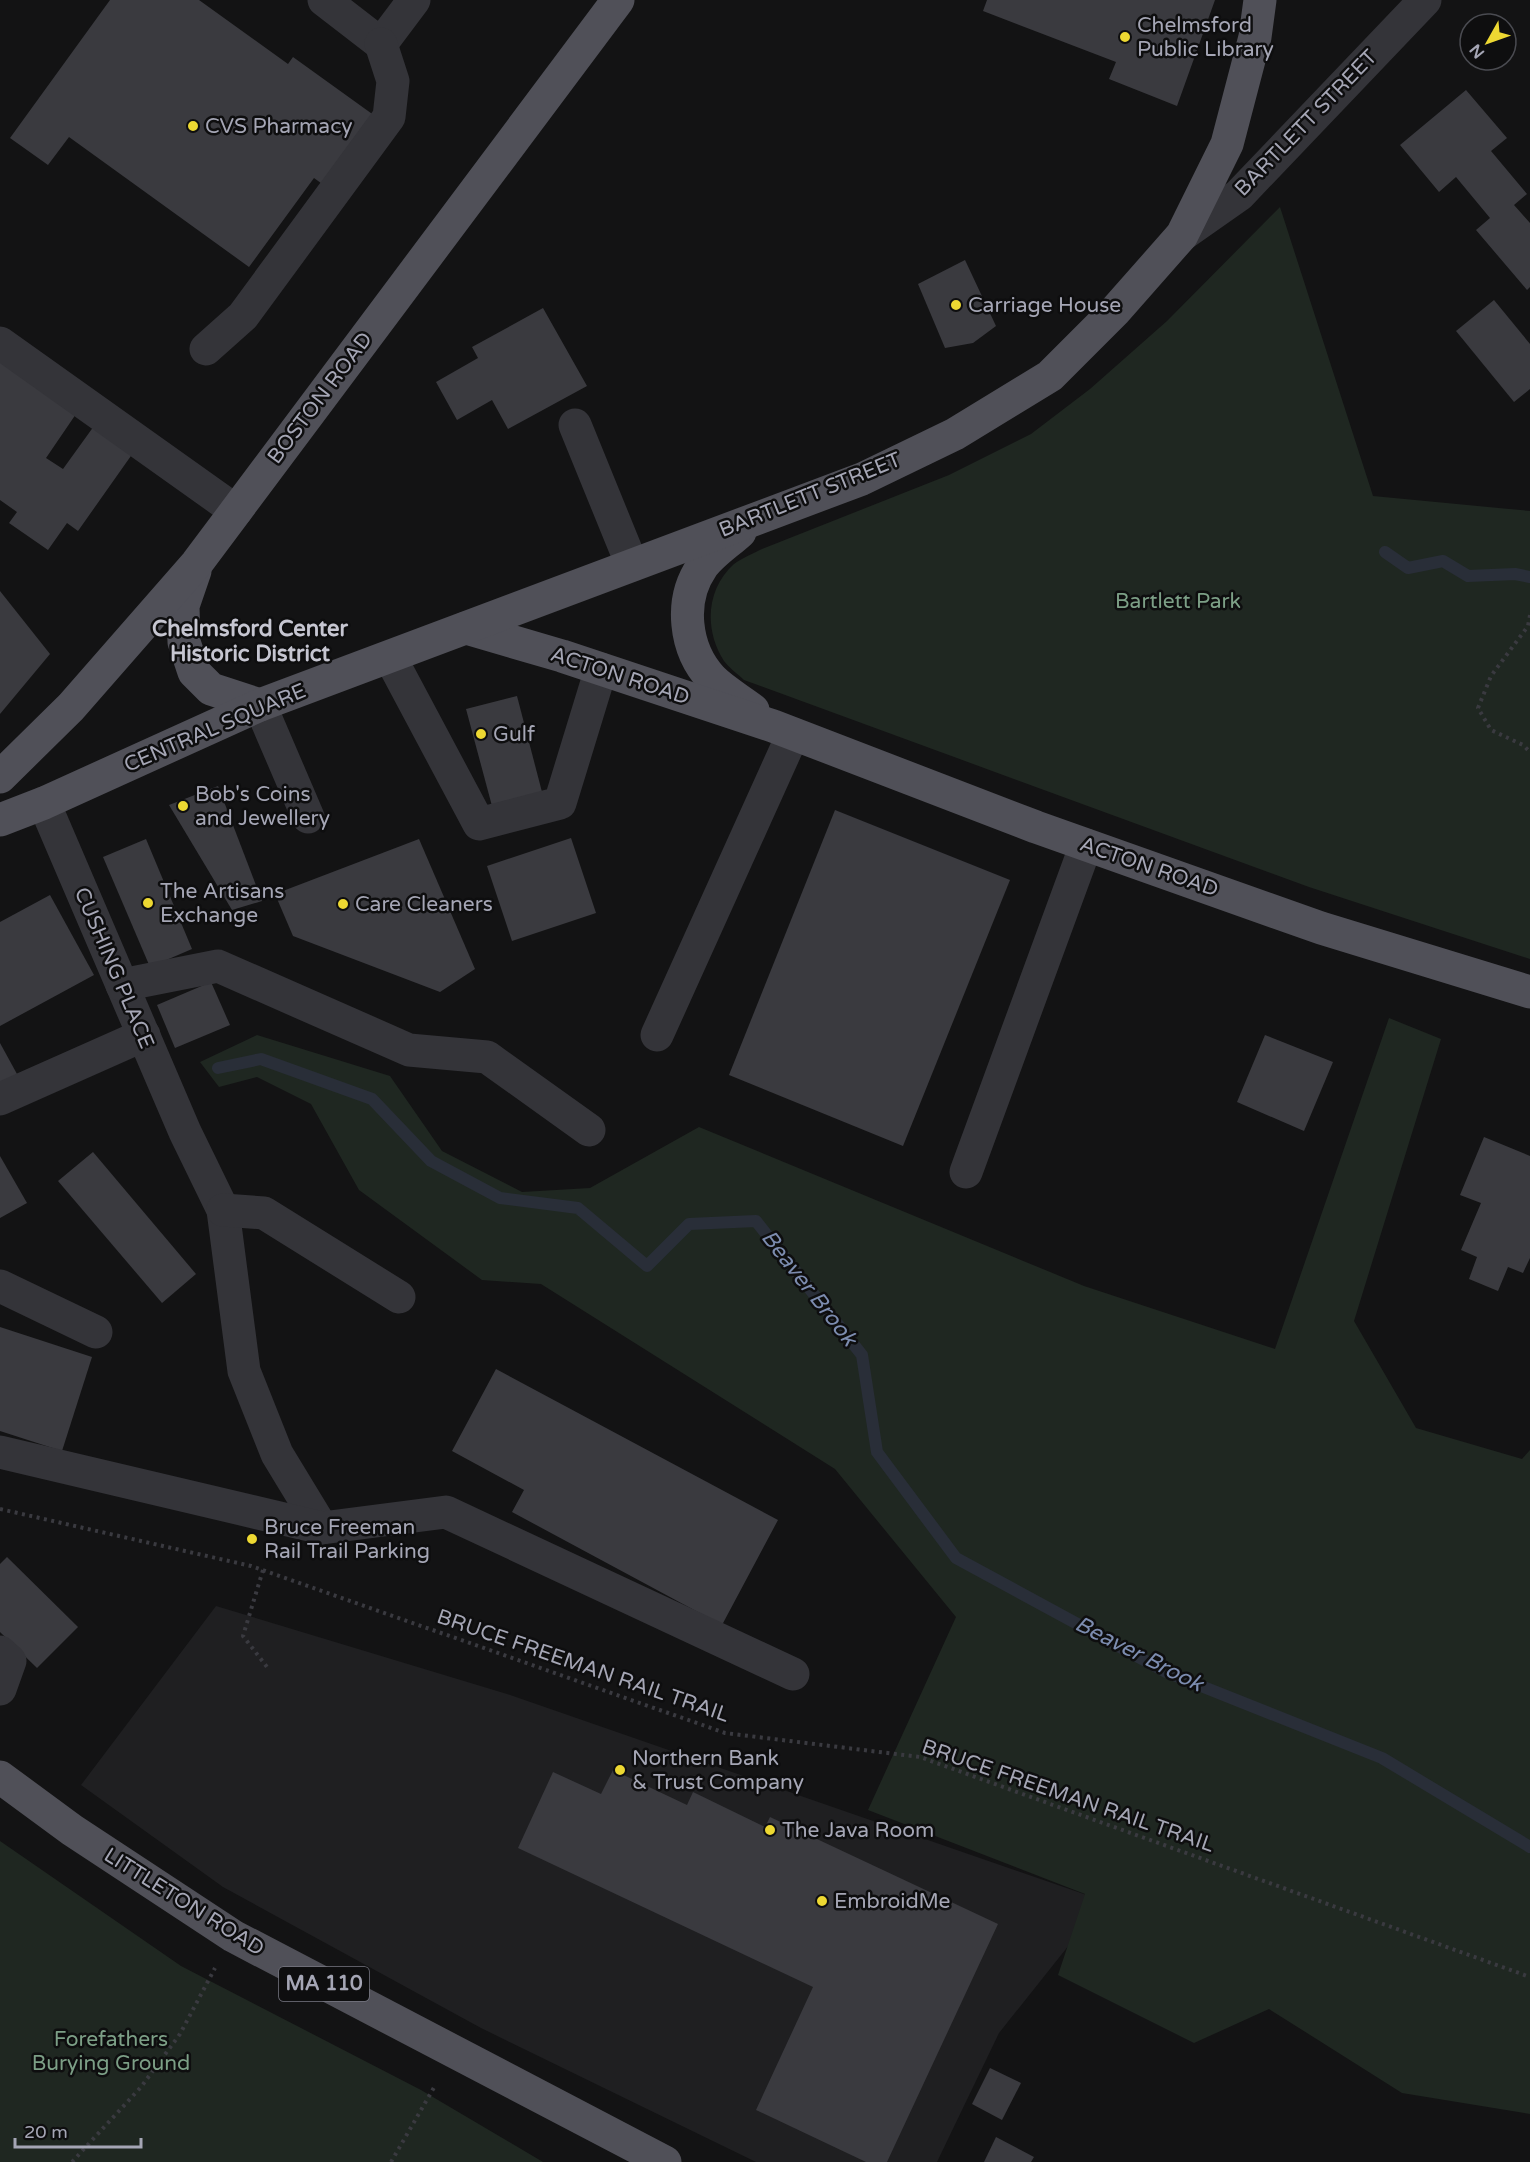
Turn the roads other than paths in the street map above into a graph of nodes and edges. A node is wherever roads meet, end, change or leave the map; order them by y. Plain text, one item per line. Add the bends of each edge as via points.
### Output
1 (324, 0) edge
2 (414, 0) edge
3 (618, 0) edge
4 (1260, 0) edge
5 (1425, 0) edge
6 (381, 44) junction
7 (1182, 235) junction
8 (0, 343) edge
9 (206, 349) dead end
10 (575, 425) dead end
11 (236, 512) junction
12 (758, 517) junction
13 (197, 563) junction
14 (632, 565) junction
15 (466, 628) junction
16 (390, 657) junction
17 (601, 669) junction
18 (261, 705) junction
19 (783, 730) junction
20 (0, 777) edge
21 (44, 803) junction
22 (308, 817) dead end
23 (0, 820) edge
24 (1086, 845) junction
25 (122, 985) junction
26 (1530, 992) edge
27 (144, 1035) junction
28 (657, 1035) dead end
29 (0, 1099) edge
30 (589, 1130) dead end
31 (966, 1172) dead end
32 (223, 1210) junction
33 (0, 1286) edge
34 (399, 1297) dead end
35 (96, 1332) dead end
36 (0, 1452) edge
37 (322, 1528) junction
38 (0, 1653) edge
39 (793, 1674) dead end
40 (0, 1689) edge
41 (0, 1777) edge
42 (665, 2162) edge

1 - 6 street
2 - 6 street
3 - 11 main road, BOSTON ROAD
4 - 7 main road via 1255,37 1227,144
5 - 7 street, BARTLETT STREET via 1239,195
6 - 9 street via 393,81 389,117 243,316
7 - 12 main road, BARTLETT STREET via 1115,311 1050,376 955,434 872,474
8 - 11 street
10 - 14 street
11 - 13 main road, BOSTON ROAD
12 - 14 main road, BARTLETT STREET
12 - 19 main road, ACTON ROAD via 703,565 693,582 686,622 702,665 713,679
13 - 18 main road via 183,606 184,642 194,672 211,689
13 - 20 main road, BOSTON ROAD via 71,707
14 - 15 main road, BARTLETT STREET
15 - 16 main road, CENTRAL SQUARE
15 - 17 main road, ACTON ROAD
16 - 17 street via 479,824 560,803
16 - 18 main road, CENTRAL SQUARE
17 - 19 main road, ACTON ROAD
18 - 21 main road, CENTRAL SQUARE
18 - 22 street
19 - 24 main road, ACTON ROAD
19 - 28 street
21 - 23 main road, CENTRAL SQUARE
21 - 25 street, CUSHING PLACE
24 - 26 main road, ACTON ROAD via 1322,927
24 - 31 street
25 - 27 street, CUSHING PLACE
25 - 30 street via 218,966 409,1050 487,1057
27 - 29 street
27 - 32 street, CUSHING PLACE
32 - 34 street via 264,1213
32 - 37 street, CUSHING PLACE via 244,1371 277,1454
33 - 35 street
36 - 37 street
37 - 39 street via 446,1512
38 - 40 street via 10,1661
41 - 42 main road, LITTLETON ROAD / MA 110 via 72,1830 233,1936

